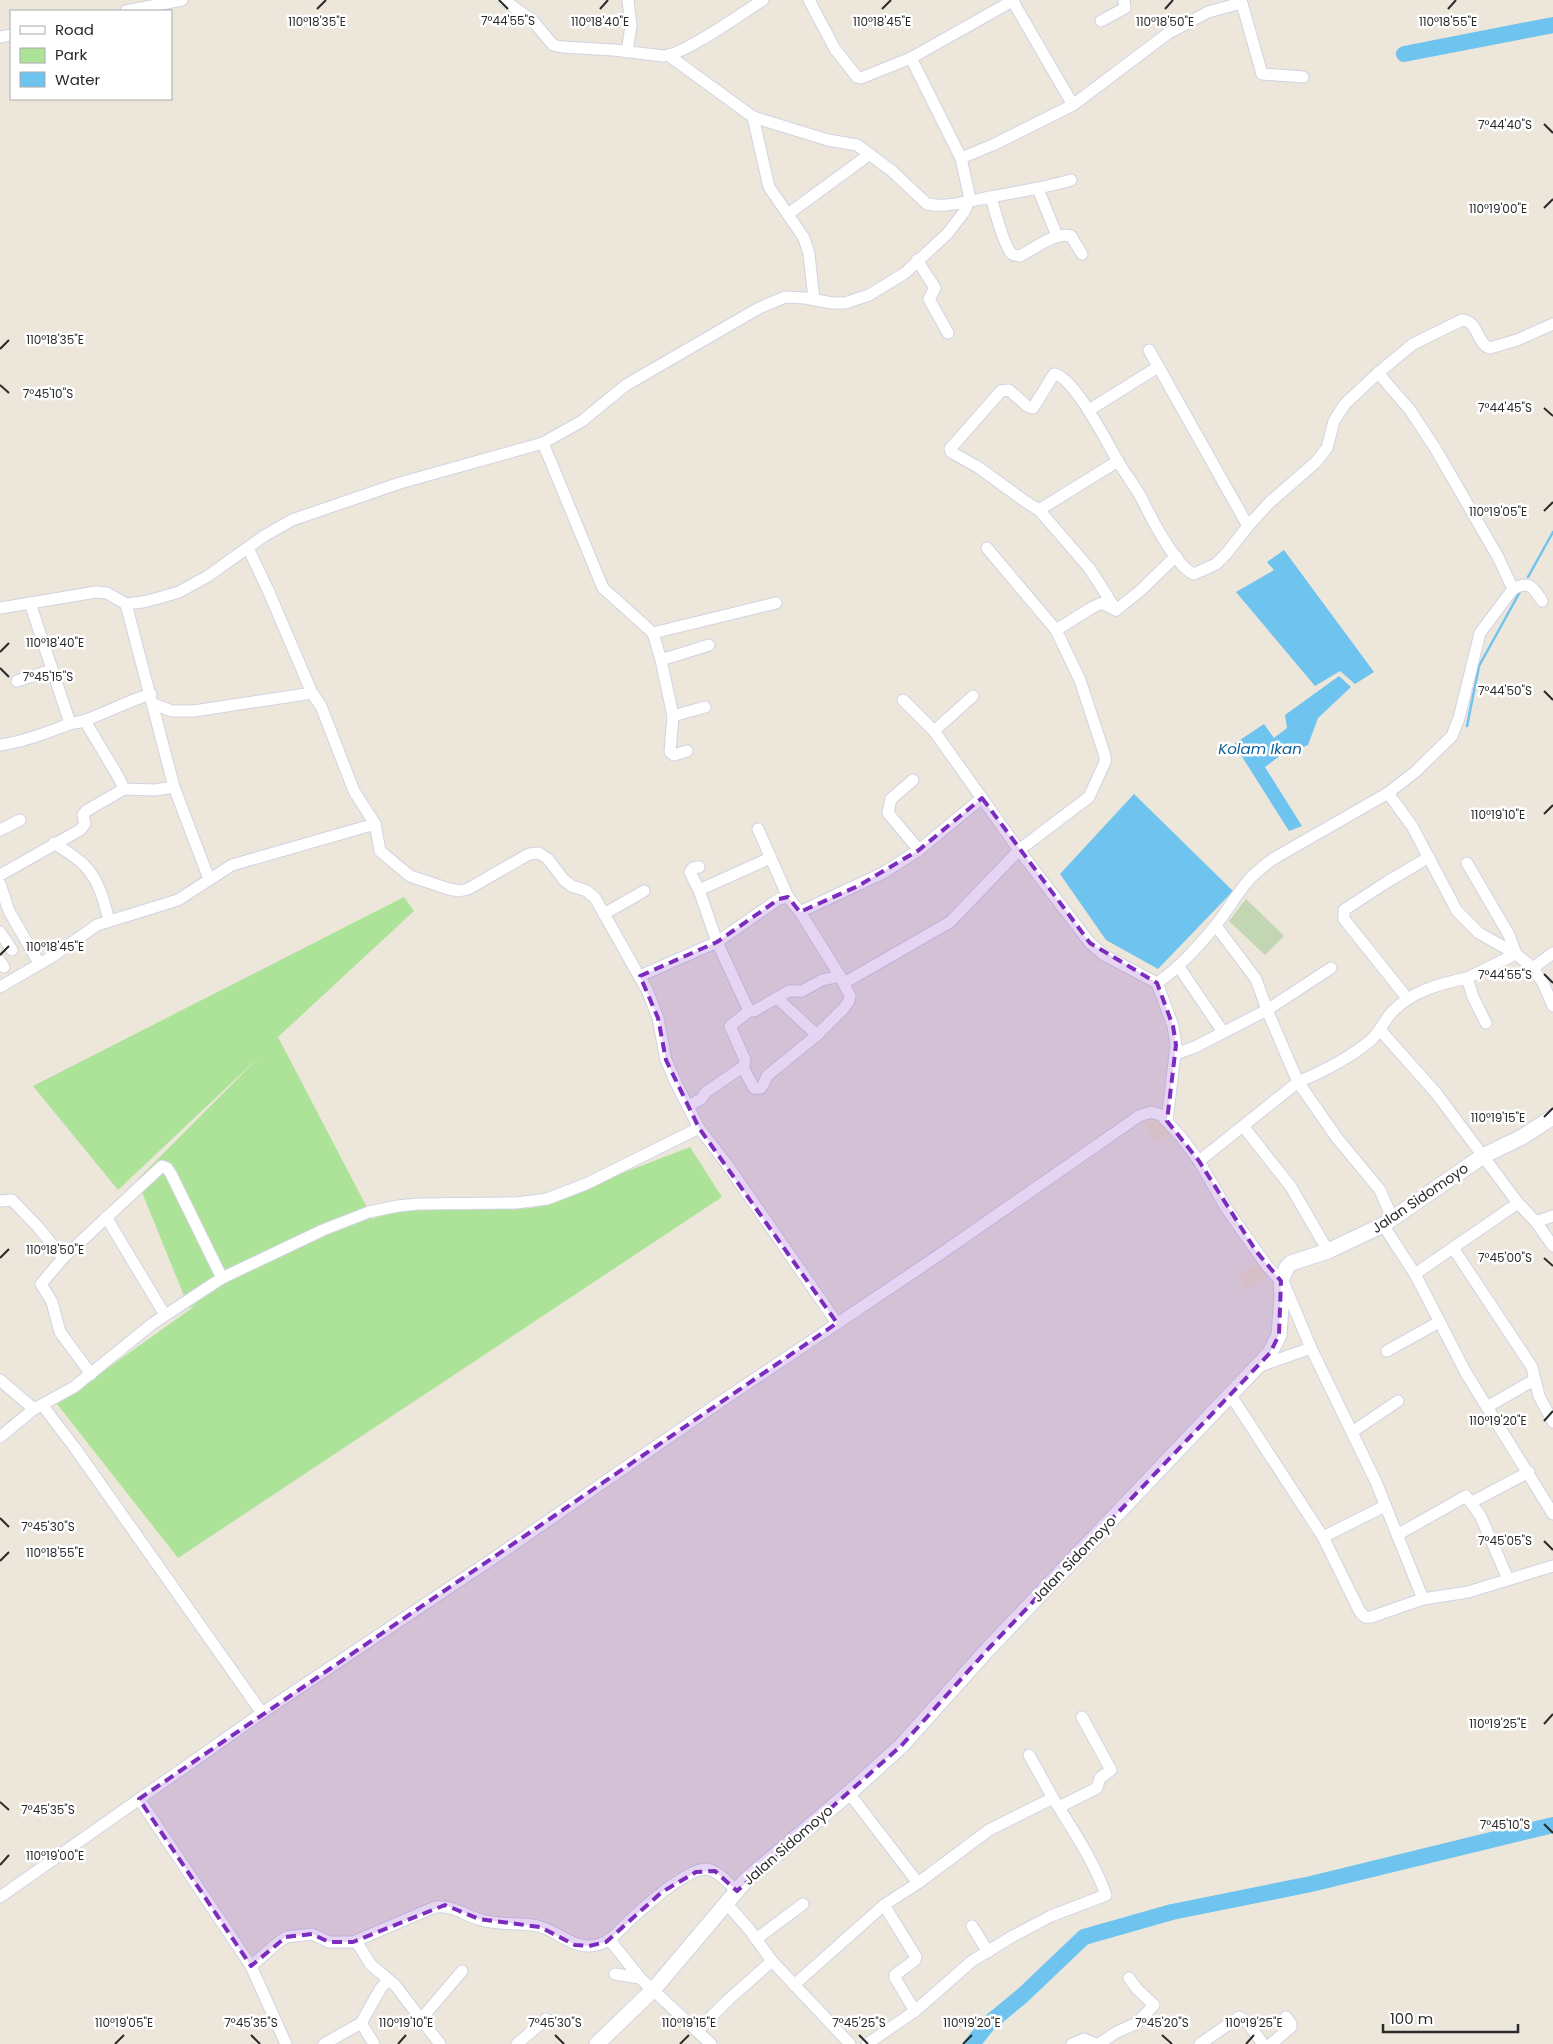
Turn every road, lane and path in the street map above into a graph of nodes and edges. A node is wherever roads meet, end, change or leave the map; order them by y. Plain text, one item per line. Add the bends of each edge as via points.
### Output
1 (182, 0) edge
2 (504, 0) edge
3 (628, 0) edge
4 (763, 0) edge
5 (809, 0) edge
6 (1013, 0) edge
7 (1124, 0) edge
8 (1241, 1) edge
9 (131, 10) edge
10 (1101, 21) dead end
11 (627, 52) junction
12 (668, 56) junction
13 (911, 58) junction
14 (1303, 77) dead end
15 (1074, 105) junction
16 (753, 117) junction
17 (870, 154) junction
18 (961, 158) junction
19 (1070, 180) dead end
20 (1038, 190) junction
21 (969, 195) junction
22 (991, 197) junction
23 (788, 214) junction
24 (1057, 236) junction
25 (1082, 254) dead end
26 (917, 260) junction
27 (814, 300) junction
28 (1553, 324) edge
29 (948, 333) dead end
30 (1149, 350) dead end
31 (1158, 368) junction
32 (1378, 373) junction
33 (1089, 410) junction
34 (542, 443) junction
35 (1118, 461) junction
36 (1039, 510) junction
37 (1248, 526) junction
38 (248, 548) junction
39 (988, 548) dead end
40 (1176, 556) junction
41 (1513, 588) junction
42 (1542, 600) dead end
43 (30, 603) junction
44 (776, 603) dead end
45 (126, 604) junction
46 (0, 608) edge
47 (1116, 610) junction
48 (1056, 630) junction
49 (653, 633) junction
50 (710, 645) dead end
51 (661, 660) junction
52 (52, 670) junction
53 (17, 681) dead end
54 (312, 693) junction
55 (973, 696) dead end
56 (152, 699) junction
57 (903, 700) dead end
58 (704, 707) dead end
59 (673, 716) junction
60 (85, 720) junction
61 (70, 723) junction
62 (934, 731) junction
63 (0, 745) edge
64 (687, 752) dead end
65 (913, 780) dead end
66 (174, 787) junction
67 (124, 788) junction
68 (1388, 793) junction
69 (982, 798) junction
70 (20, 820) dead end
71 (375, 824) junction
72 (0, 830) edge
73 (758, 830) dead end
74 (54, 843) junction
75 (919, 850) junction
76 (1019, 850) junction
77 (1429, 857) junction
78 (770, 858) junction
79 (1467, 863) dead end
80 (699, 866) dead end
81 (0, 875) edge
82 (209, 879) junction
83 (0, 884) edge
84 (699, 890) junction
85 (644, 891) dead end
86 (788, 897) junction
87 (800, 912) junction
88 (604, 914) junction
89 (14, 920) junction
90 (110, 921) junction
91 (0, 925) edge
92 (1216, 926) junction
93 (0, 932) edge
94 (717, 942) junction
95 (12, 950) dead end
96 (1553, 953) edge
97 (1516, 954) junction
98 (39, 963) junction
99 (1179, 967) junction
100 (1331, 968) dead end
101 (1532, 968) junction
102 (640, 976) junction
103 (1467, 978) junction
104 (842, 979) junction
105 (1157, 984) junction
106 (0, 987) edge
107 (777, 998) junction
108 (1407, 998) junction
109 (1553, 1006) edge
110 (1267, 1010) junction
111 (749, 1011) junction
112 (1486, 1023) dead end
113 (1381, 1030) junction
114 (1223, 1032) junction
115 (817, 1035) junction
116 (1175, 1054) junction
117 (743, 1068) junction
118 (1298, 1082) junction
119 (688, 1106) junction
120 (1553, 1117) edge
121 (1167, 1121) junction
122 (1243, 1126) junction
123 (699, 1128) junction
124 (1483, 1156) junction
125 (1199, 1161) junction
126 (0, 1201) edge
127 (1518, 1204) junction
128 (1553, 1216) edge
129 (106, 1217) junction
130 (1388, 1222) junction
131 (1536, 1222) junction
132 (1553, 1246) edge
133 (1453, 1248) junction
134 (1328, 1251) junction
135 (63, 1258) junction
136 (1416, 1274) junction
137 (222, 1278) junction
138 (1281, 1281) junction
139 (165, 1315) junction
140 (1439, 1322) junction
141 (837, 1323) junction
142 (1310, 1348) junction
143 (1387, 1351) dead end
144 (1258, 1367) junction
145 (91, 1374) junction
146 (0, 1380) edge
147 (1534, 1380) junction
148 (1230, 1394) junction
149 (1398, 1401) dead end
150 (38, 1407) junction
151 (1487, 1407) junction
152 (1553, 1422) edge
153 (1352, 1432) junction
154 (0, 1437) edge
155 (1529, 1472) junction
156 (1548, 1492) edge
157 (1472, 1502) junction
158 (1385, 1506) junction
159 (1553, 1514) edge
160 (1396, 1535) junction
161 (1323, 1537) junction
162 (1553, 1566) edge
163 (1508, 1579) junction
164 (1423, 1599) junction
165 (262, 1713) junction
166 (1082, 1717) dead end
167 (1029, 1755) dead end
168 (849, 1793) junction
169 (139, 1799) junction
170 (1056, 1802) junction
171 (918, 1883) junction
172 (737, 1891) junction
173 (0, 1897) edge
174 (726, 1903) junction
175 (803, 1904) dead end
176 (884, 1905) junction
177 (972, 1926) dead end
178 (609, 1939) junction
179 (756, 1939) junction
180 (356, 1941) junction
181 (988, 1952) junction
182 (772, 1961) junction
183 (251, 1966) junction
184 (462, 1971) dead end
185 (615, 1974) dead end
186 (640, 1978) junction
187 (1129, 1978) dead end
188 (388, 1980) junction
189 (794, 1984) junction
190 (652, 1990) junction
191 (915, 2010) junction
192 (1286, 2017) dead end
193 (422, 2018) junction
194 (546, 2018) dead end
195 (361, 2023) junction
196 (697, 2031) junction
197 (286, 2044) edge
198 (324, 2044) edge
199 (374, 2044) edge
200 (440, 2044) edge
201 (517, 2044) edge
202 (597, 2044) edge
203 (711, 2044) edge
204 (850, 2044) edge
205 (867, 2044) edge
206 (1072, 2044) edge
207 (1098, 2044) edge
208 (1200, 2044) edge
209 (1263, 2044) edge
210 (1270, 2044) edge

1 - 9 street
2 - 11 street via 534,21 553,45
3 - 11 street via 631,26
4 - 12 street via 694,44
5 - 13 street via 835,49 857,77 864,78
6 - 13 street
6 - 15 street
7 - 10 street via 1125,8
8 - 14 street via 1262,74
8 - 15 street via 1208,12 1167,34
11 - 12 street
12 - 16 street
13 - 18 street
15 - 18 street
16 - 17 street via 828,140 855,144
16 - 23 street via 768,183
17 - 21 street via 927,204
17 - 23 street
18 - 21 street
19 - 20 street
20 - 22 street
20 - 24 street
21 - 22 street
21 - 26 street via 956,224
22 - 24 street via 1010,253 1020,256
23 - 27 street via 804,238 809,254
24 - 25 street via 1070,234
26 - 27 street via 899,278 869,295 845,303
26 - 29 street via 935,288 929,299
27 - 34 street via 785,297 759,308 626,385 582,421
28 - 32 street via 1490,348 1484,345 1468,320 1462,320 1413,344
30 - 31 street
31 - 33 street
31 - 37 street
32 - 37 street via 1345,404 1334,422 1327,448 1316,462
32 - 41 street via 1410,410 1435,448
33 - 35 street
33 - 36 street via 1063,378 1054,374 1033,408 1026,406 1009,390 1000,392 950,449
34 - 38 street via 440,470 324,507 292,520
34 - 49 street via 603,588
35 - 36 street
35 - 40 street via 1141,497 1153,524
36 - 47 street via 1090,569
37 - 40 street via 1216,564 1198,573 1189,572
38 - 45 street via 179,592
38 - 54 street
39 - 48 street
40 - 47 street
41 - 42 street via 1527,584
41 - 68 street via 1480,633 1452,736
43 - 45 street via 96,592
43 - 46 street
43 - 52 street
44 - 49 street
45 - 56 street
47 - 48 street via 1102,603
48 - 76 street via 1080,680 1105,762 1089,797
49 - 51 street
50 - 51 street
51 - 59 street
52 - 53 street
52 - 61 street
54 - 56 street via 194,711 172,711
54 - 71 street via 321,706 354,791
55 - 62 street
56 - 60 street via 128,701
56 - 66 street
57 - 62 street
58 - 59 street
59 - 64 street via 670,752 674,755
60 - 61 street
60 - 67 street
61 - 63 street via 25,740
62 - 69 street
65 - 75 street via 891,799 888,813
66 - 67 street via 154,790
66 - 82 street
67 - 74 street via 86,811 83,815 85,824 80,830
68 - 77 street
68 - 92 street via 1273,859 1247,882
69 - 75 street
69 - 76 street
70 - 72 street
71 - 82 street via 243,861
71 - 88 street via 380,851 419,880 459,891 468,889 528,854 539,853 548,859 564,880 592,895
73 - 78 street
74 - 81 street
74 - 90 street via 84,864 100,889
75 - 87 street via 883,873
76 - 104 street via 950,922
76 - 105 street via 1096,950
77 - 97 street via 1466,922
77 - 108 street via 1344,910 1343,914 1344,920
78 - 84 street
78 - 86 street
79 - 97 street via 1509,935
80 - 84 street via 690,872
82 - 90 street via 178,900
83 - 89 street
84 - 94 street
85 - 88 street
86 - 87 street
86 - 94 street via 779,899
87 - 104 street
88 - 102 street
89 - 91 street
89 - 98 street
90 - 98 street
92 - 99 street
92 - 110 street via 1256,979
93 - 95 street
94 - 102 street
94 - 111 street
96 - 101 street
97 - 101 street
97 - 103 street
98 - 106 street
99 - 105 street
99 - 114 street
100 - 110 street
101 - 109 street
102 - 119 street via 658,1018 666,1060
103 - 108 street via 1440,984
103 - 112 street
104 - 107 street via 822,980 802,991 789,990
104 - 115 street via 849,1001
105 - 116 street via 1173,1026
107 - 111 street
107 - 115 street
108 - 113 street via 1391,1013
110 - 114 street
110 - 118 street
111 - 117 street via 730,1026 745,1060
113 - 118 street via 1353,1054
113 - 124 street via 1436,1093
114 - 116 street
115 - 117 street via 770,1074 760,1088 754,1088
116 - 121 street
117 - 119 street
118 - 122 street
118 - 130 street via 1337,1138 1380,1190
119 - 123 street
120 - 124 main road, Jalan Sidomoyo
121 - 125 street
121 - 141 street via 1151,1112 1139,1116
122 - 125 street
122 - 134 street via 1291,1187
123 - 137 street via 586,1184 547,1199 516,1203 418,1204 369,1212
123 - 141 street
124 - 127 street
124 - 130 main road, Jalan Sidomoyo
125 - 138 street via 1226,1208
126 - 135 street via 12,1200
127 - 131 street
127 - 133 street
128 - 131 street
129 - 135 street
129 - 137 street via 156,1170 162,1166 167,1168
129 - 139 street
130 - 134 main road, Jalan Sidomoyo
130 - 136 street
131 - 132 street
133 - 136 street
133 - 147 street via 1532,1367
134 - 138 main road, Jalan Sidomoyo via 1291,1263
135 - 145 street via 42,1282 42,1287 52,1302 60,1332
136 - 140 street
137 - 139 street
138 - 142 street
138 - 144 main road, Jalan Sidomoyo via 1279,1335
139 - 145 street
140 - 143 street
140 - 151 street
141 - 165 street
142 - 144 street
142 - 153 street
144 - 148 main road, Jalan Sidomoyo
145 - 150 street
146 - 150 street
147 - 151 street
147 - 152 street
148 - 161 street
148 - 168 main road, Jalan Sidomoyo via 988,1648 901,1746
149 - 153 street
150 - 154 street
150 - 165 street via 75,1448
151 - 155 street
153 - 158 street
155 - 156 street
155 - 157 street
156 - 159 street
157 - 160 street via 1466,1496 1461,1498
157 - 163 street
158 - 160 street
158 - 161 street
160 - 164 street
161 - 164 street via 1365,1617
162 - 163 street
163 - 164 street via 1468,1592
165 - 169 street
166 - 170 street via 1111,1770 1100,1778 1097,1788
167 - 170 street
168 - 171 street
168 - 172 main road, Jalan Sidomoyo
169 - 173 street
169 - 183 street
170 - 171 street via 989,1830
170 - 181 street via 1106,1895 1051,1916
171 - 176 street
172 - 174 main road, Jalan Sidomoyo
172 - 178 street via 714,1872 706,1869 696,1872 662,1892
174 - 179 street
174 - 190 main road, Jalan Sidomoyo
175 - 179 street
176 - 189 street
176 - 191 street via 916,1958 895,1975
177 - 181 street
178 - 180 street via 589,1946 575,1945 540,1927 478,1920 445,1905
178 - 186 street
179 - 182 street
180 - 183 street via 330,1942 312,1934 286,1938
180 - 188 street via 371,1965
181 - 191 street via 972,1961
182 - 189 street
182 - 196 street
183 - 197 street
184 - 193 street
185 - 186 street
186 - 190 street
187 - 207 street via 1154,2004 1137,2023
188 - 193 street
188 - 195 street
189 - 204 street
190 - 196 street
190 - 202 main road, Jalan Sidomoyo
191 - 205 street
192 - 210 street via 1291,2027
193 - 200 street
194 - 201 street
195 - 198 street
195 - 199 street
196 - 203 street
206 - 207 street via 1084,2039
208 - 209 street via 1239,2016

